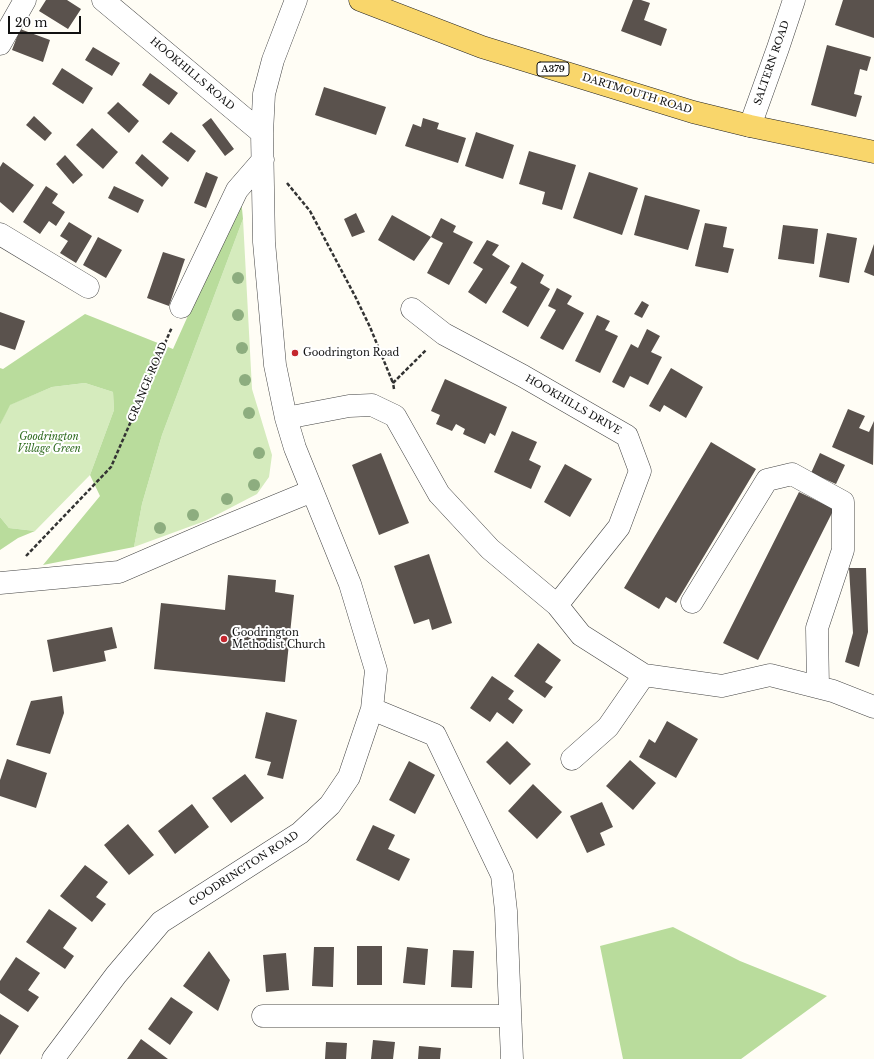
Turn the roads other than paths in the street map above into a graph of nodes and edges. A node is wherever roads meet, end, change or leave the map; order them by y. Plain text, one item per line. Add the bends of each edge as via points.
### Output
1 (25, 0) edge
2 (103, 0) edge
3 (296, 0) edge
4 (360, 0) edge
5 (794, 0) edge
6 (0, 44) edge
7 (750, 126) junction
8 (262, 133) junction
9 (874, 152) edge
10 (263, 160) junction
11 (0, 234) edge
12 (88, 287) dead end
13 (181, 307) road end
14 (412, 309) dead end
15 (286, 418) junction
16 (312, 491) junction
17 (0, 583) edge
18 (692, 602) dead end
19 (557, 606) junction
20 (644, 675) junction
21 (818, 687) junction
22 (874, 707) edge
23 (372, 709) junction
24 (572, 759) dead end
25 (263, 1016) dead end
26 (510, 1016) junction
27 (53, 1059) edge
28 (512, 1059) edge

1 - 6 street
2 - 8 street, HOOKHILLS ROAD
3 - 8 street, GOODRINGTON ROAD via 273,60 264,94
4 - 7 main road, DARTMOUTH ROAD / A379 via 482,47 693,112
5 - 7 street, SALTERN ROAD
7 - 9 main road, DARTMOUTH ROAD / A379
8 - 10 street, GOODRINGTON ROAD
10 - 13 street via 237,190
10 - 15 street, GOODRINGTON ROAD via 264,242 275,365
11 - 12 street
14 - 19 street, HOOKHILLS DRIVE via 444,334 627,436 640,471 619,527
15 - 16 street, GOODRINGTON ROAD
15 - 19 street via 349,406 372,405 395,416 439,494 490,549
16 - 17 street via 119,572
16 - 23 street, GOODRINGTON ROAD via 350,584 376,670
18 - 21 street via 767,480 792,474 843,502 843,550 817,628
19 - 20 street via 581,635
20 - 21 street via 722,686 770,675
20 - 24 street via 608,727
21 - 22 street
23 - 26 street via 435,735 502,874
23 - 27 street, GOODRINGTON ROAD via 349,777 330,805 300,833 161,922 116,975
25 - 26 street
26 - 28 street

